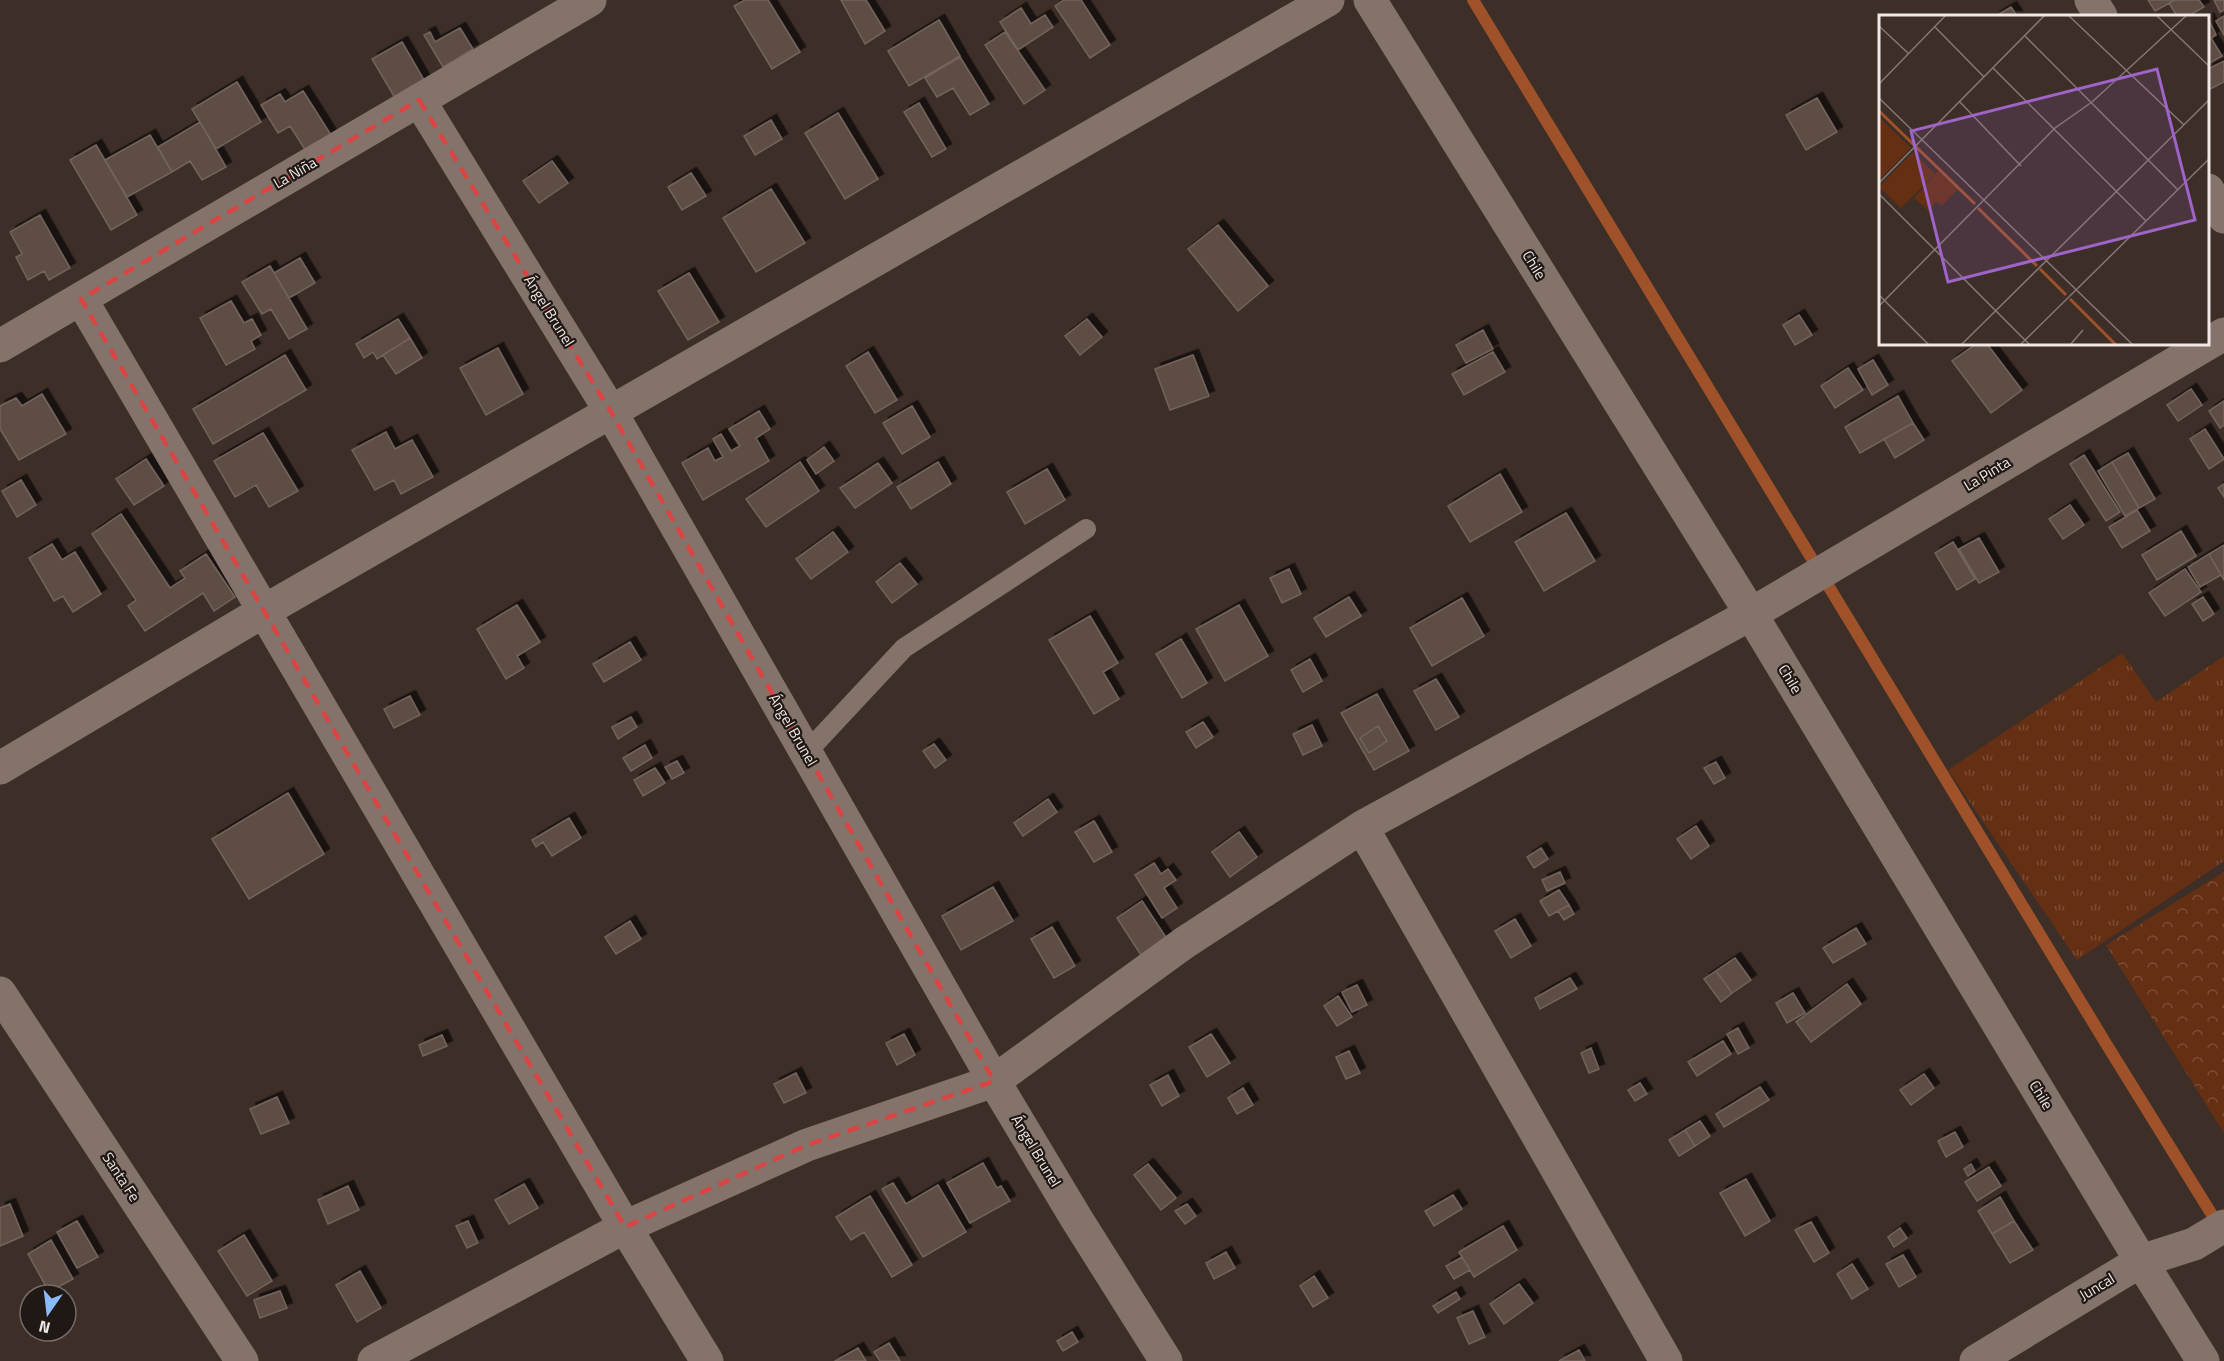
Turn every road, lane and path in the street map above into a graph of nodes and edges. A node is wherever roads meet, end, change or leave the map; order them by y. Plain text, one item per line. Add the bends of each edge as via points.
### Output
1 (590, 0) edge
2 (1328, 0) edge
3 (1370, 0) edge
4 (2091, 0) edge
5 (2100, 15) edge
6 (419, 100) junction
7 (2209, 192) edge
8 (2224, 217) edge
9 (81, 299) junction
10 (2224, 334) edge
11 (2209, 343) edge
12 (2205, 345) edge
13 (0, 346) edge
14 (611, 412) junction
15 (1086, 529) dead end
16 (264, 611) junction
17 (1751, 614) junction
18 (806, 753) junction
19 (0, 768) edge
20 (1362, 827) junction
21 (0, 993) edge
22 (994, 1081) junction
23 (2224, 1226) edge
24 (625, 1227) junction
25 (2141, 1261) junction
26 (242, 1361) edge
27 (374, 1361) edge
28 (706, 1361) edge
29 (1166, 1361) edge
30 (1666, 1361) edge
31 (1976, 1361) edge
32 (2204, 1361) edge

1 - 6 street, La Niña
2 - 14 street
3 - 17 street, Chile
4 - 5 street
6 - 9 street, La Niña
6 - 14 street, Ángel Brunel
7 - 8 street
9 - 13 street, La Niña
9 - 16 street
10 - 11 street, La Pinta
12 - 17 street, La Pinta
14 - 16 street
14 - 18 street, Ángel Brunel
15 - 18 lane via 904,648
16 - 19 street
16 - 24 street
17 - 20 street, La Pinta
17 - 25 street, Chile
18 - 22 street, Ángel Brunel
20 - 22 street, La Pinta via 1184,943
20 - 30 street
21 - 26 street, Santa Fe
22 - 24 street, La Pinta via 807,1145
22 - 29 street, Ángel Brunel
23 - 25 street, Juncal via 2194,1245
24 - 27 street, La Pinta
24 - 28 street
25 - 31 street, Juncal
25 - 32 street, Chile

